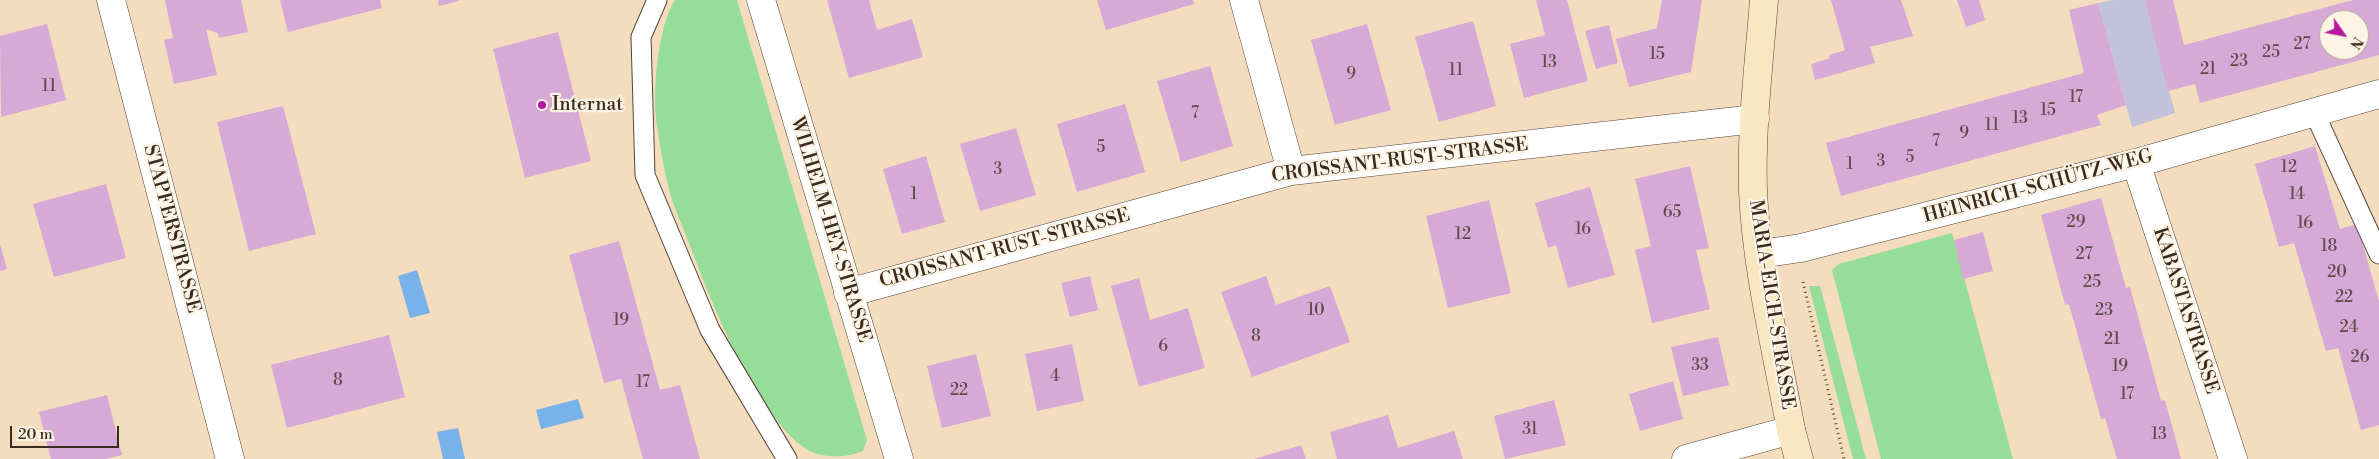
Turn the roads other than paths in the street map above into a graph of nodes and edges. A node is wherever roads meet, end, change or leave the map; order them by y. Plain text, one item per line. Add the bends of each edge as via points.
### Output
1 (111, 0) edge
2 (657, 0) edge
3 (761, 0) edge
4 (1244, 0) edge
5 (1764, 0) edge
6 (2379, 94) edge
7 (2314, 112) junction
8 (1755, 119) junction
9 (2136, 163) junction
10 (1291, 171) junction
11 (1760, 254) junction
12 (2379, 254) edge
13 (848, 293) junction
14 (1791, 430) junction
15 (230, 459) edge
16 (787, 459) edge
17 (899, 459) edge
18 (1686, 459) edge
19 (1799, 459) edge
20 (2233, 459) edge

1 - 15 street, STAPFERSTRASSE
2 - 16 lane via 641,37 645,174 710,330
3 - 13 street, WILHELM-HEY-STRASSE
4 - 10 street
5 - 8 street, MARIA-EICH-STRASSE
6 - 7 street, HEINRICH-SCHÜTZ-WEG
7 - 9 street, HEINRICH-SCHÜTZ-WEG
7 - 12 lane
8 - 10 street, CROISSANT-RUST-STRASSE
8 - 11 street, MARIA-EICH-STRASSE via 1753,190
9 - 11 street, HEINRICH-SCHÜTZ-WEG via 1801,248
9 - 20 street, KABASTASTRASSE
10 - 13 street, CROISSANT-RUST-STRASSE
11 - 14 street, MARIA-EICH-STRASSE
13 - 17 street, WILHELM-HEY-STRASSE
14 - 18 street
14 - 19 street, MARIA-EICH-STRASSE

